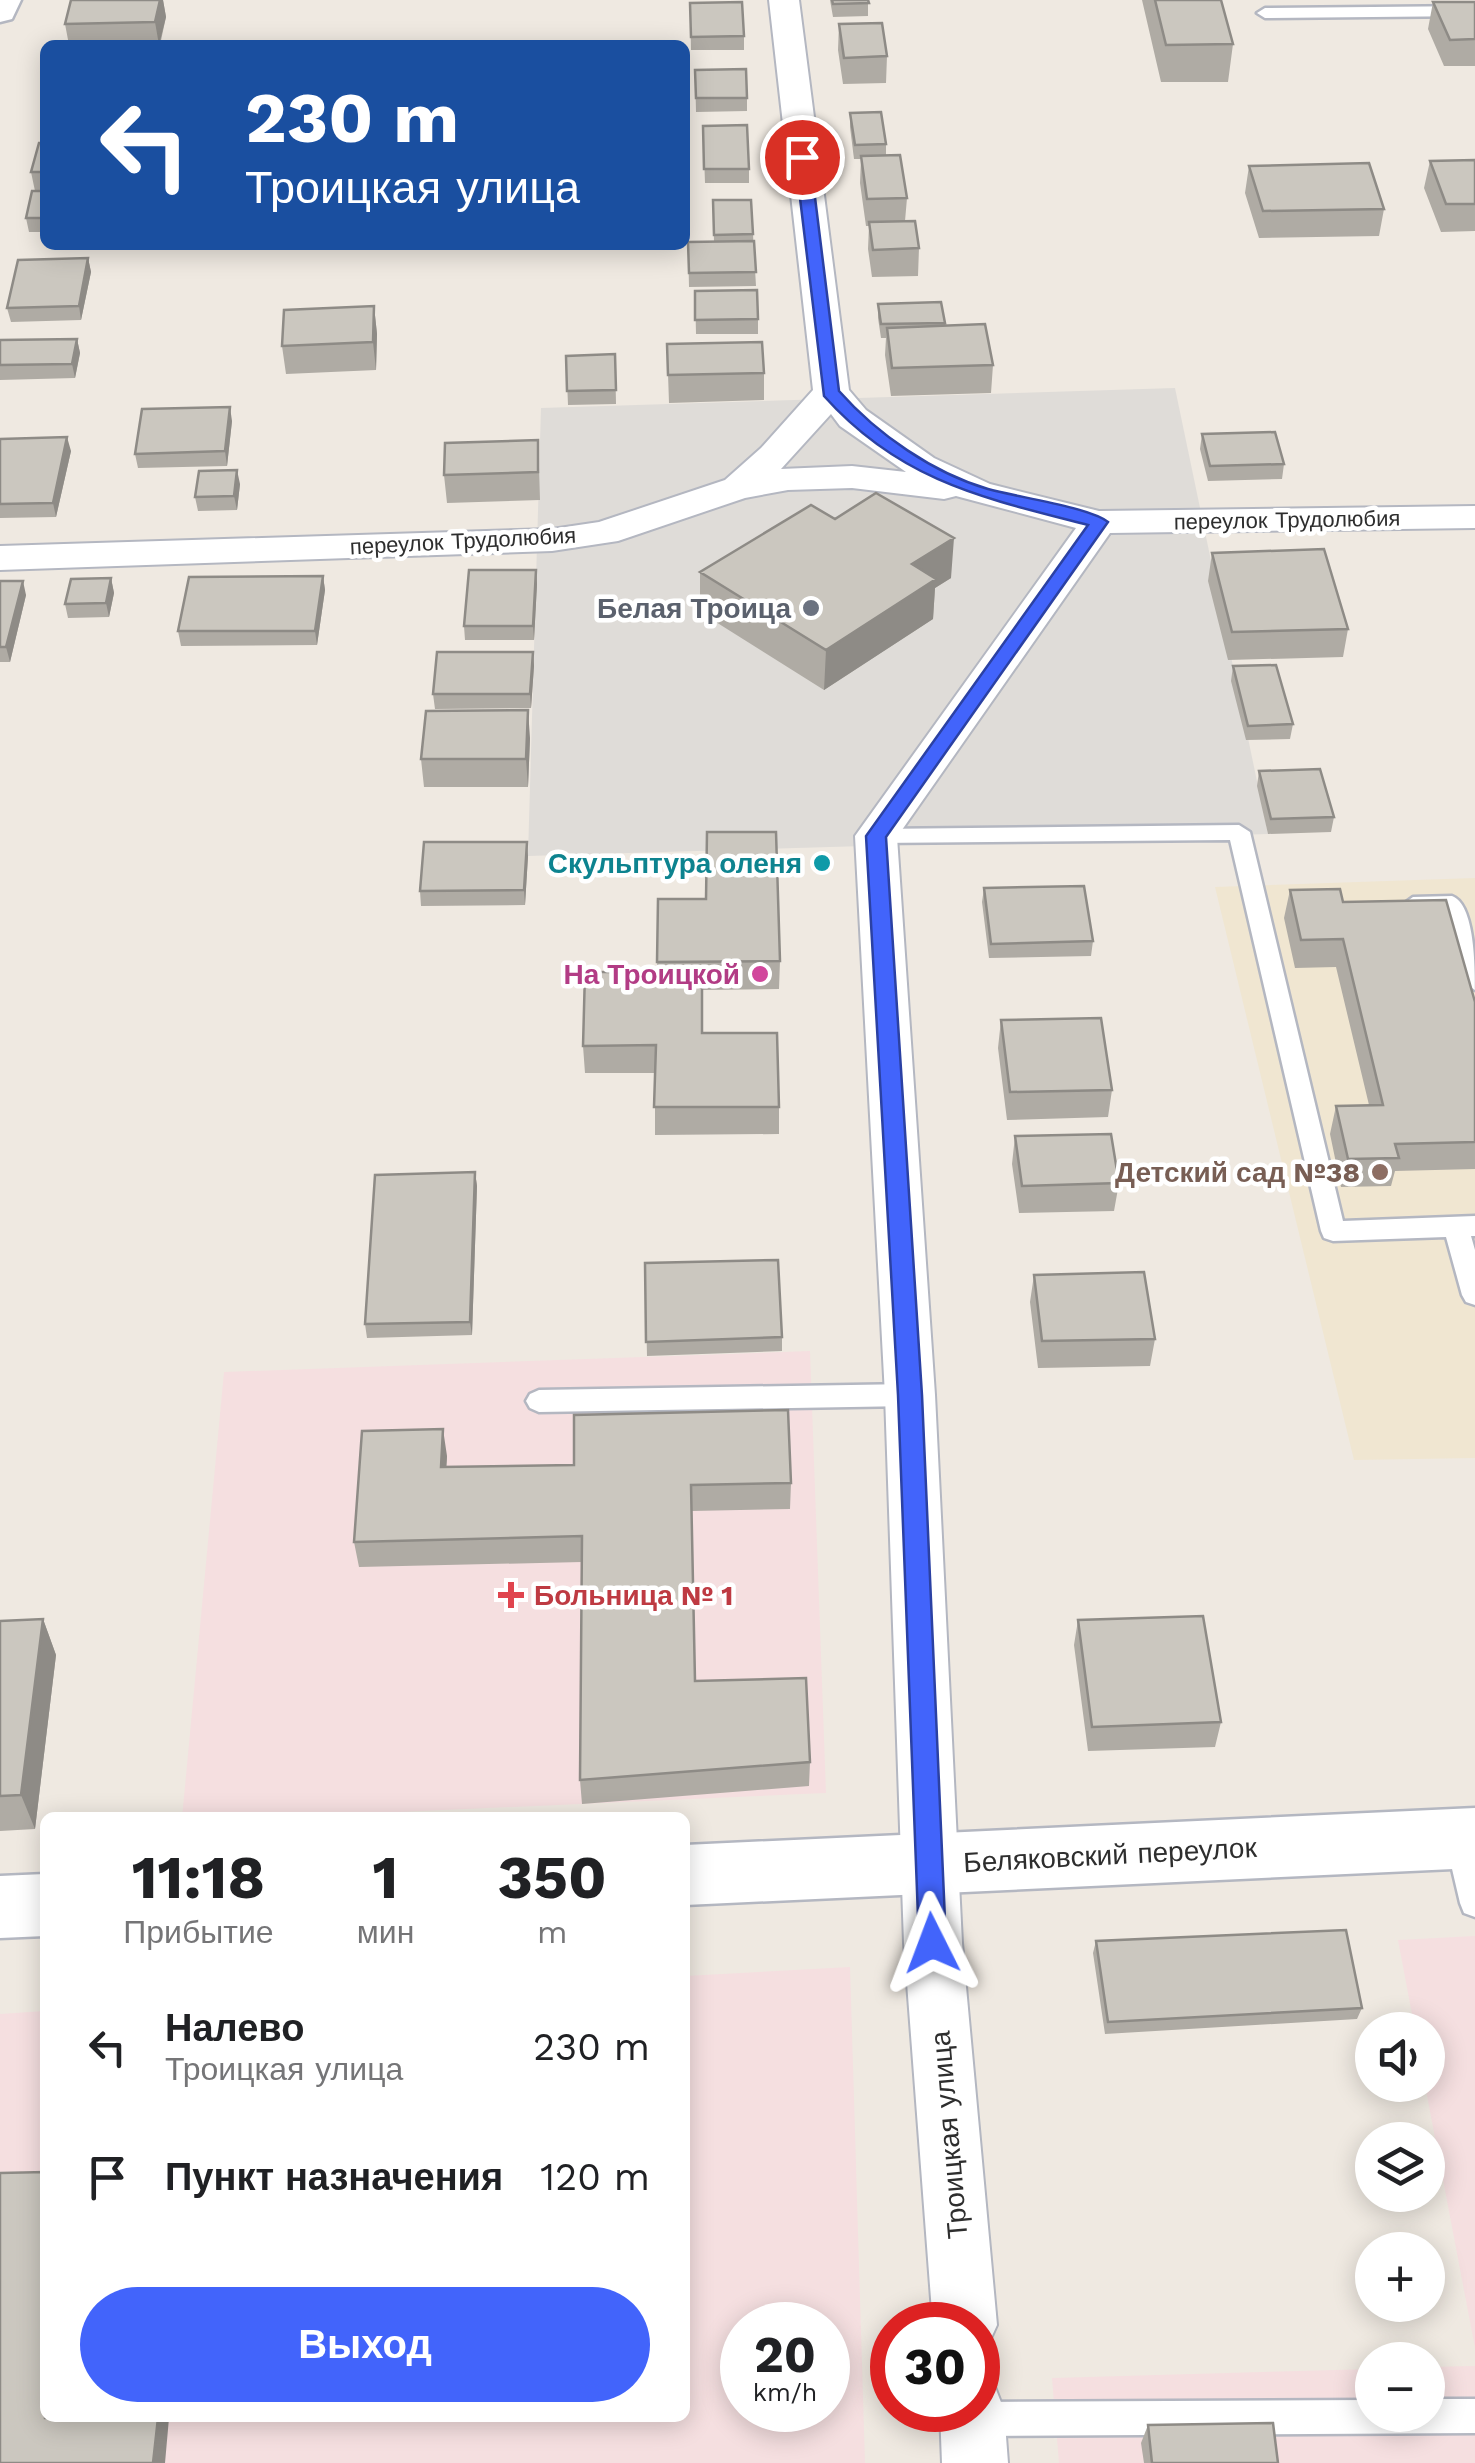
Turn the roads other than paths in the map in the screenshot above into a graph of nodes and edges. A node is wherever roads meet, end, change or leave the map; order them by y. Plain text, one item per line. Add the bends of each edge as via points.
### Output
1 (4, 0) edge
2 (784, 0) edge
3 (1475, 11) edge
4 (0, 12) edge
5 (1265, 12) dead end
6 (830, 392) junction
7 (738, 488) junction
8 (977, 492) junction
9 (1475, 517) edge
10 (1099, 522) junction
11 (0, 558) edge
12 (876, 836) junction
13 (1393, 906) edge
14 (1475, 982) edge
15 (1466, 1226) edge
16 (1475, 1294) edge
17 (910, 1395) junction
18 (538, 1401) dead end
19 (1468, 1839) edge
20 (928, 1864) junction
21 (690, 1875) edge
22 (1475, 1904) edge
23 (40, 1905) edge
24 (0, 1907) edge
25 (963, 2302) edge
26 (1475, 2416) edge
27 (1000, 2430) edge

1 - 4 street
2 - 6 street
3 - 5 lane
6 - 7 street
6 - 8 street via 893,449
7 - 8 street, переулок Трудолюбия via 821,476
7 - 11 street, переулок Трудолюбия via 605,532 552,540
8 - 10 street
9 - 10 street, переулок Трудолюбия
10 - 12 street
12 - 15 lane via 1239,832 1266,909 1333,1232
12 - 17 street, Троицкая улица
13 - 14 lane via 1452,904
15 - 16 lane
17 - 18 lane
17 - 20 street, Троицкая улица
19 - 20 street, Беляковский переулок
19 - 22 lane
20 - 21 street, Беляковский переулок
20 - 25 street, Троицкая улица
23 - 24 street
26 - 27 lane

